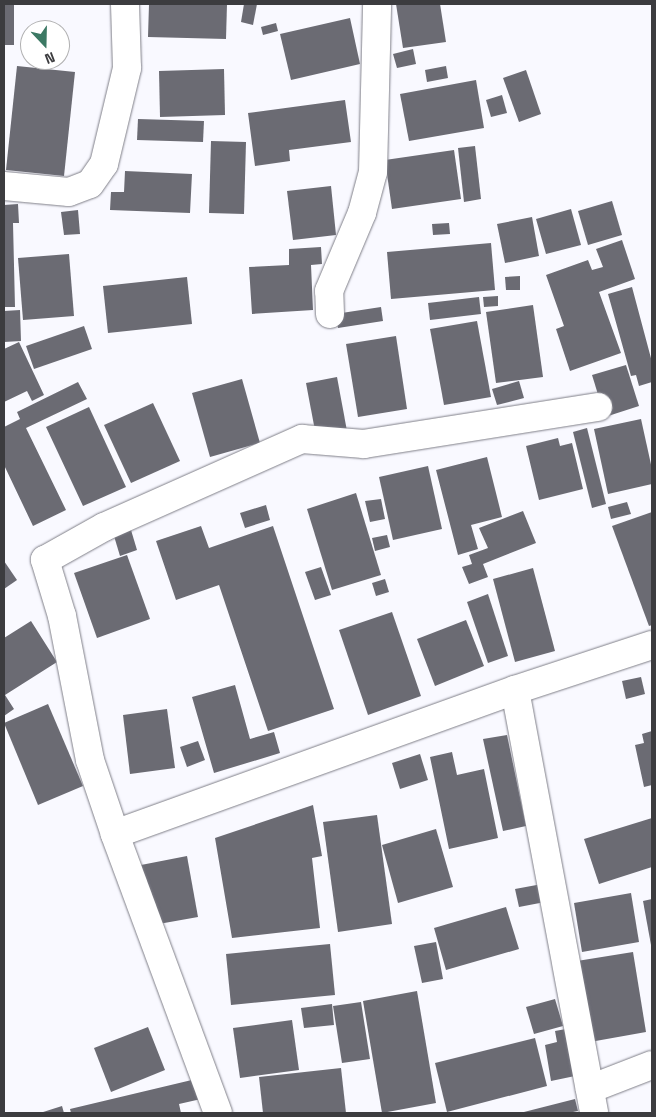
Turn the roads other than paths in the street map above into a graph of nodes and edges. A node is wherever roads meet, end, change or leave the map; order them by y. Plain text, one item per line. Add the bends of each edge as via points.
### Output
1 (125, 4) edge
2 (377, 4) edge
3 (4, 186) edge
4 (330, 314) dead end
5 (598, 407) dead end
6 (652, 645) edge
7 (516, 690) junction
8 (115, 834) junction
9 (652, 1065) edge
10 (592, 1101) edge
11 (218, 1113) edge

1 - 3 street via 127,68 104,164 90,184 69,192
2 - 4 street via 373,172 362,213 329,291
5 - 8 street via 364,444 302,439 104,527 45,560 62,616 90,760
6 - 7 street
7 - 8 street via 182,810 147,826
7 - 10 street
8 - 11 street
9 - 10 street

